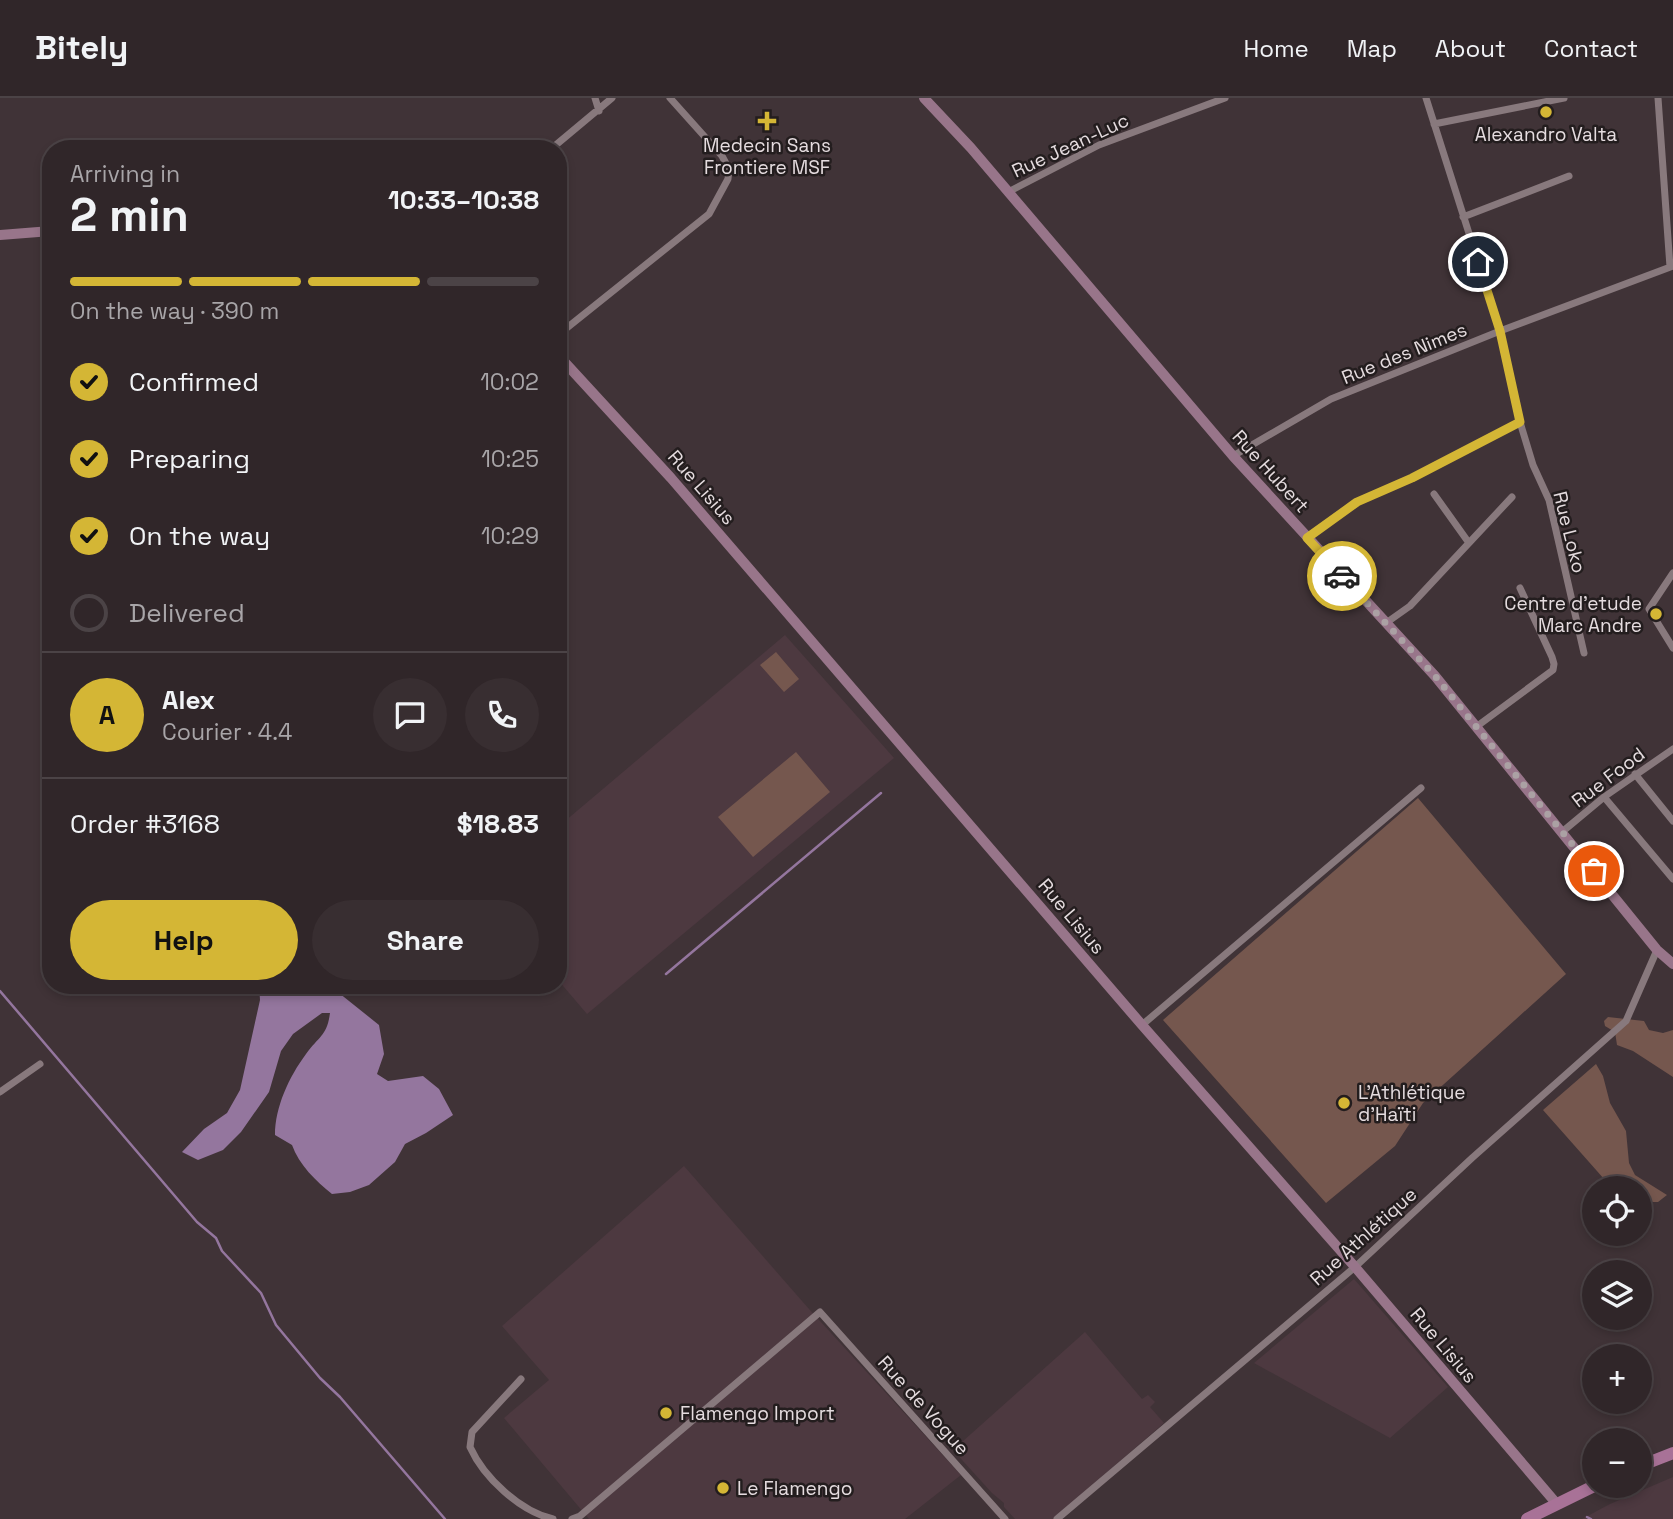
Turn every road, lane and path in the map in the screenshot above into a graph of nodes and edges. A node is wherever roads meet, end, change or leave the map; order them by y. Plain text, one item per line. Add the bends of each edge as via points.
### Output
1 (595, 98) edge
2 (612, 98) edge
3 (670, 98) edge
4 (924, 98) edge
5 (1224, 98) edge
6 (1426, 98) edge
7 (1564, 98) edge
8 (1658, 98) edge
9 (1208, 101) edge
10 (599, 111) junction
11 (1434, 124) junction
12 (562, 140) edge
13 (1569, 176) dead end
14 (1008, 192) junction
15 (1463, 216) junction
16 (42, 232) edge
17 (0, 235) edge
18 (1671, 267) edge
19 (567, 328) edge
20 (1500, 331) junction
21 (567, 365) edge
22 (1520, 422) junction
23 (1233, 456) junction
24 (1434, 494) dead end
25 (1513, 497) dead end
26 (1307, 538) junction
27 (1469, 543) junction
28 (1673, 573) edge
29 (1520, 588) dead end
30 (1386, 623) junction
31 (1673, 648) edge
32 (1584, 653) dead end
33 (1476, 727) junction
34 (1673, 749) edge
35 (1635, 774) junction
36 (1421, 788) dead end
37 (1604, 797) junction
38 (1673, 821) edge
39 (1562, 832) junction
40 (1673, 879) edge
41 (1657, 950) junction
42 (1673, 964) edge
43 (1142, 1025) junction
44 (40, 1064) dead end
45 (0, 1092) edge
46 (1355, 1267) junction
47 (521, 1379) dead end
48 (1673, 1453) edge
49 (1652, 1461) edge
50 (1582, 1491) edge
51 (1558, 1502) junction
52 (553, 1519) edge
53 (572, 1519) edge
54 (1004, 1519) edge
55 (1057, 1519) edge
56 (1527, 1519) edge

1 - 10 street
2 - 10 street
3 - 19 street via 722,156 728,179 709,214
4 - 14 street, Rue Hubert
5 - 9 street, Rue Jean-Luc
6 - 11 street, Rue Loko
7 - 11 street
8 - 18 street
9 - 14 street, Rue Jean-Luc via 1099,145
10 - 12 street
11 - 15 street, Rue Loko
13 - 15 street
14 - 23 street, Rue Hubert
15 - 20 street, Rue Loko
16 - 17 street
18 - 20 street, Rue des Nimes
20 - 22 street, Rue Loko
20 - 23 street, Rue des Nimes via 1331,399
21 - 43 street, Rue Lisius via 671,478
22 - 26 street via 1357,502
22 - 32 street, Rue Loko via 1549,500
23 - 26 street, Rue Hubert
24 - 27 street
25 - 27 street
26 - 30 street, Rue Hubert
27 - 30 street via 1410,606
28 - 31 street via 1648,609
29 - 33 street via 1552,657 1553,670
30 - 33 street, Rue Hubert
33 - 39 street, Rue Hubert
34 - 35 street, Rue Food
35 - 37 street, Rue Food
35 - 38 street
36 - 43 street
37 - 39 street, Rue Food
37 - 40 street
39 - 41 street, Rue Hubert
41 - 42 street, Rue Hubert
41 - 46 street, Rue Athlétique via 1626,1021
43 - 46 street, Rue Lisius
44 - 45 street
46 - 51 street, Rue Lisius
46 - 55 street, Rue Athlétique
47 - 52 street via 472,1432 470,1447 488,1475 513,1498
48 - 49 main road
50 - 51 main road
51 - 56 main road
53 - 54 street, Rue de Vogue via 820,1312

